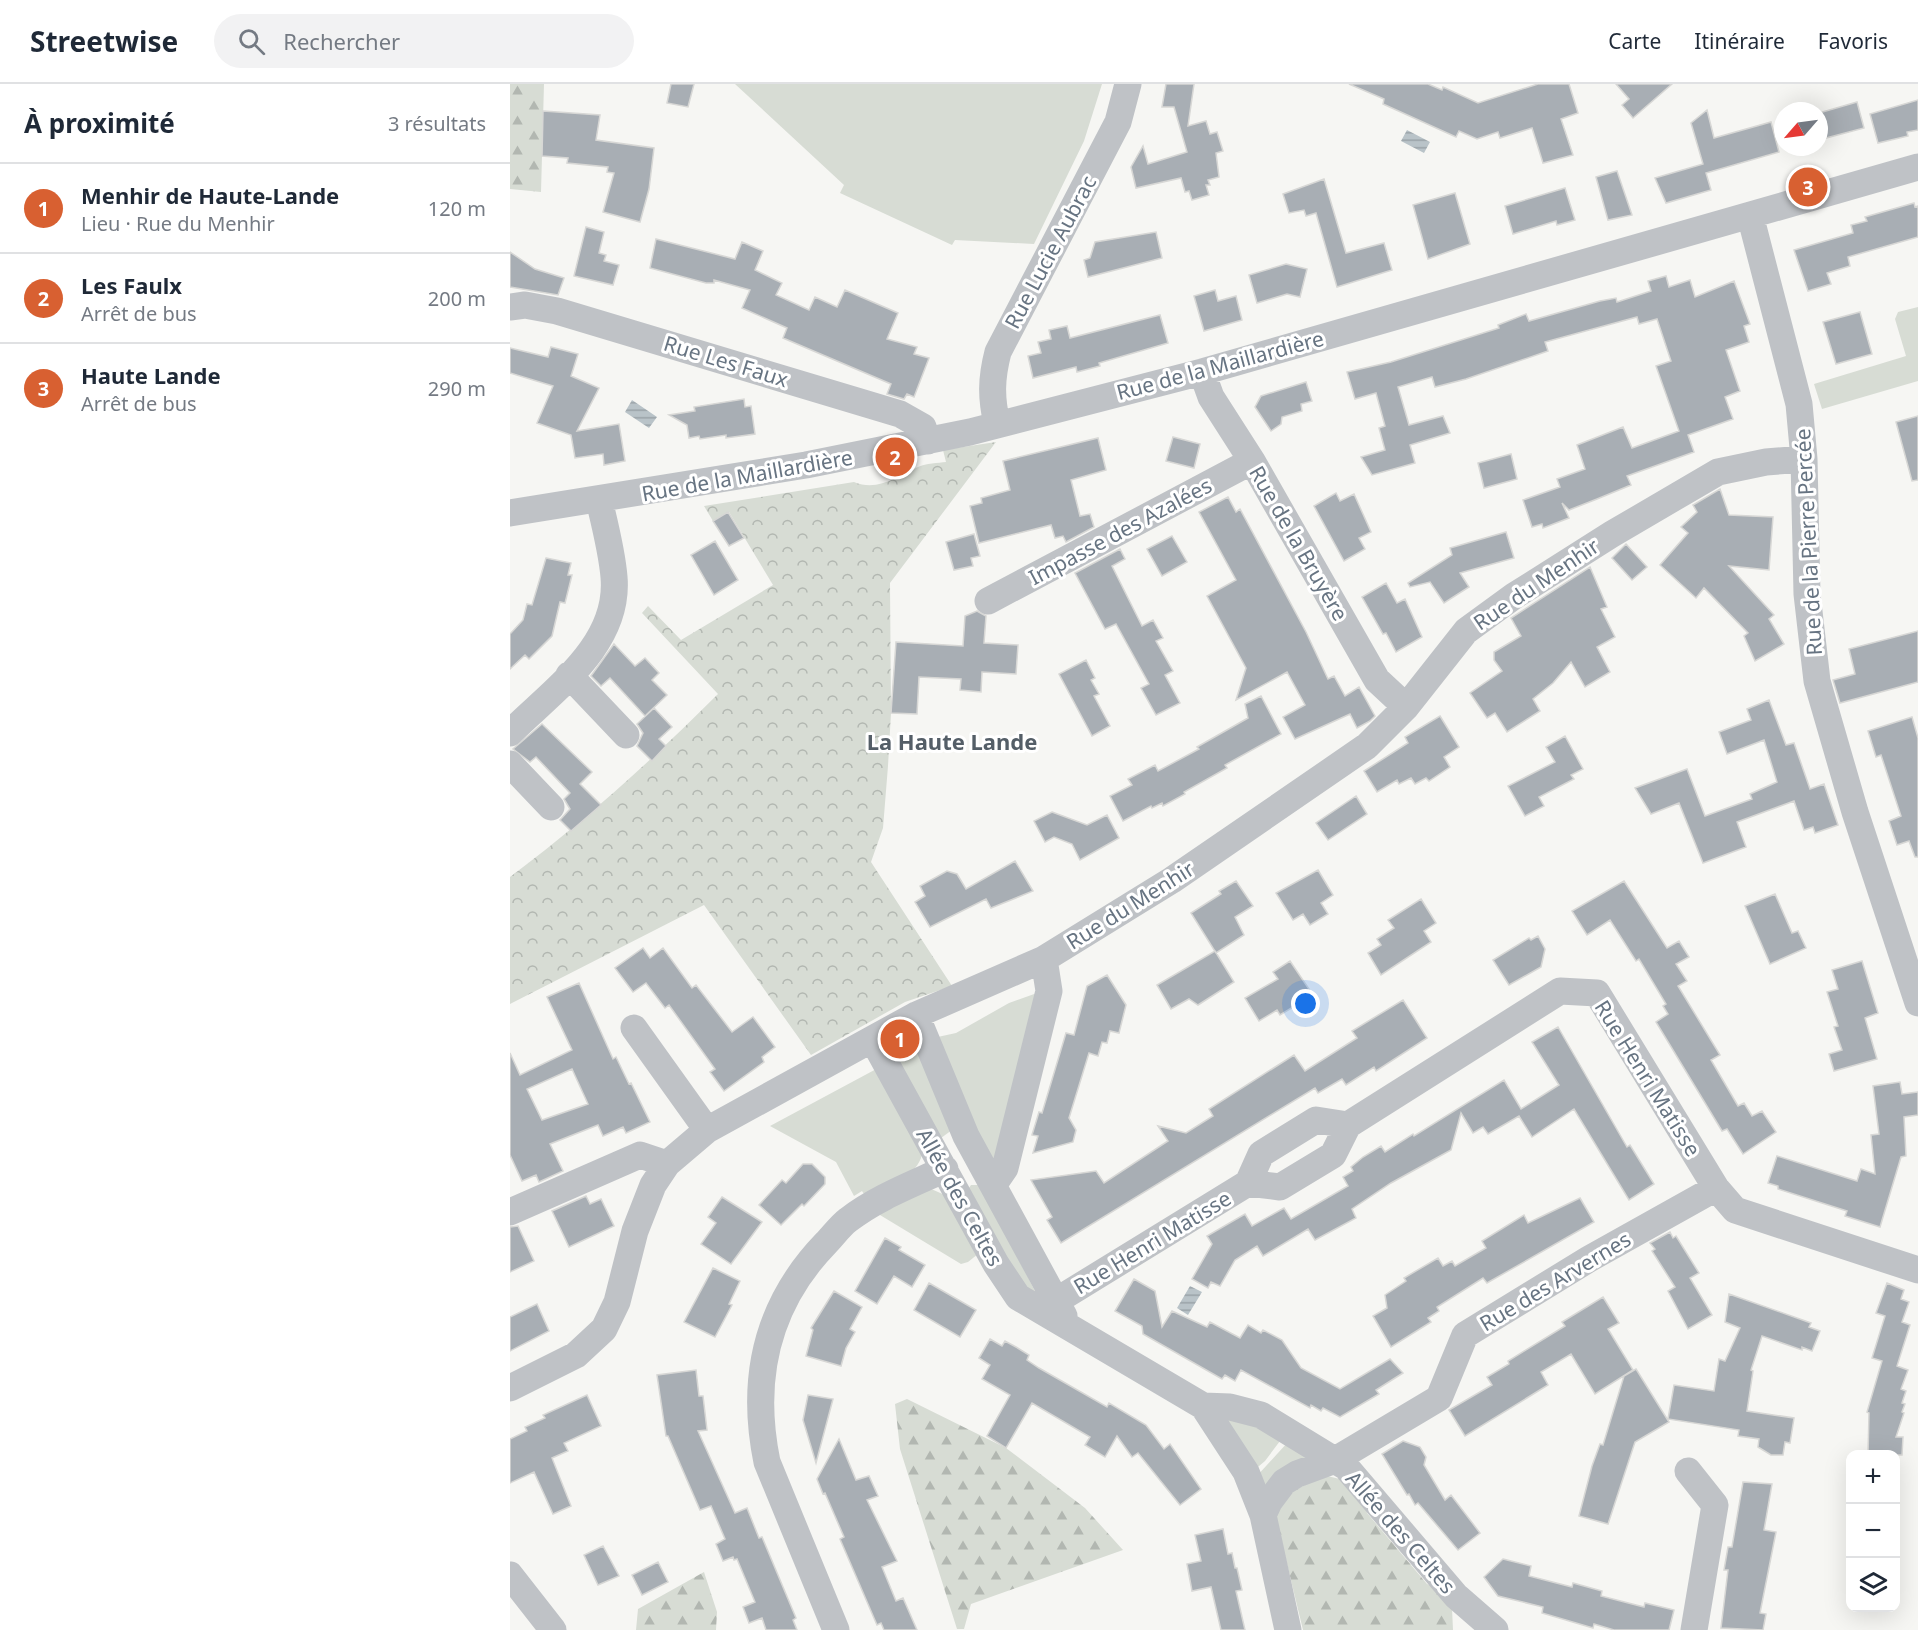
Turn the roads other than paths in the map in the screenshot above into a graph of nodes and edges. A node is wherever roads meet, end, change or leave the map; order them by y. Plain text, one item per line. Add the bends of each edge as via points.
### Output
1 (1128, 84) edge
2 (1918, 167) edge
3 (1750, 216) junction
4 (510, 307) edge
5 (1202, 372) junction
6 (997, 424) junction
7 (928, 441) junction
8 (1804, 459) junction
9 (1252, 460) junction
10 (599, 500) junction
11 (510, 513) edge
12 (988, 601) dead end
13 (569, 675) junction
14 (1406, 707) junction
15 (510, 733) edge
16 (626, 735) dead end
17 (510, 765) edge
18 (551, 807) dead end
19 (1044, 959) junction
20 (1918, 1003) edge
21 (916, 1016) junction
22 (634, 1028) dead end
23 (873, 1040) junction
24 (1348, 1125) junction
25 (707, 1130) junction
26 (667, 1164) junction
27 (945, 1169) junction
28 (994, 1184) junction
29 (1248, 1184) junction
30 (1716, 1188) junction
31 (510, 1212) edge
32 (1918, 1270) edge
33 (1056, 1300) junction
34 (1072, 1330) junction
35 (510, 1388) edge
36 (1203, 1407) junction
37 (1335, 1460) junction
38 (1688, 1471) dead end
39 (1263, 1515) junction
40 (510, 1575) edge
41 (1463, 1618) edge
42 (553, 1630) edge
43 (836, 1630) edge
44 (1288, 1630) edge
45 (1495, 1630) edge
46 (1694, 1630) edge

1 - 6 street, Rue Lucie Aubrac via 1118,122 998,352 991,378
2 - 3 street, Rue de la Maillardière
3 - 5 street, Rue de la Maillardière
3 - 8 street, Rue de la Pierre Percée via 1799,404
4 - 7 street, Rue Les Faux via 525,305 557,311 813,387 915,420 923,427
5 - 6 street, Rue de la Maillardière
5 - 9 street, Rue de la Bruyère via 1211,397
6 - 7 street, Rue de la Maillardière
7 - 10 street, Rue de la Maillardière
8 - 14 street, Rue du Menhir via 1718,472 1612,534 1466,631
8 - 20 street, Rue de la Pierre Percée via 1807,594 1817,681 1855,813
9 - 12 street, Impasse des Azalées
9 - 14 street, Rue de la Bruyère via 1377,680
10 - 11 street, Rue de la Maillardière
10 - 13 street via 614,578 611,614 594,649
13 - 15 street
13 - 16 street
14 - 19 street, Rue du Menhir via 1347,760 1172,880
17 - 18 street
19 - 21 street, Rue du Menhir
19 - 28 street, Allée des Celtes via 1049,991 1005,1168
21 - 23 street, Rue du Menhir
21 - 28 street, Allée des Celtes via 966,1136
22 - 25 street
23 - 25 street, Rue du Menhir
23 - 27 street, Allée des Celtes
24 - 29 street, Rue Henri Matisse via 1333,1155 1280,1187
24 - 29 street, Rue Henri Matisse via 1316,1120 1261,1154
24 - 30 street, Rue Henri Matisse via 1560,991 1597,993
25 - 26 street, Rue du Menhir
26 - 31 street via 640,1155
26 - 35 street, Rue du Menhir via 643,1205 617,1302 604,1329 576,1355
27 - 34 street, Allée des Celtes via 1018,1297
27 - 43 street via 848,1220 813,1257 786,1295 766,1344 760,1391 767,1462
28 - 33 street, Allée des Celtes
29 - 33 street, Rue Henri Matisse
30 - 32 street, Rue Henri Matisse via 1735,1210
30 - 37 street, Rue des Arvernes via 1465,1335 1439,1398
33 - 34 street, Allée des Celtes
34 - 36 street, Allée des Celtes
36 - 37 street, Allée des Celtes via 1230,1407 1261,1415
36 - 39 street, Allée des Celtes via 1246,1472
37 - 39 street, Allée des Celtes via 1284,1482
37 - 41 street, Allée des Celtes via 1346,1467
38 - 46 street via 1714,1505
39 - 44 street, Allée des Celtes
40 - 42 street
41 - 45 street, Allée des Celtes

